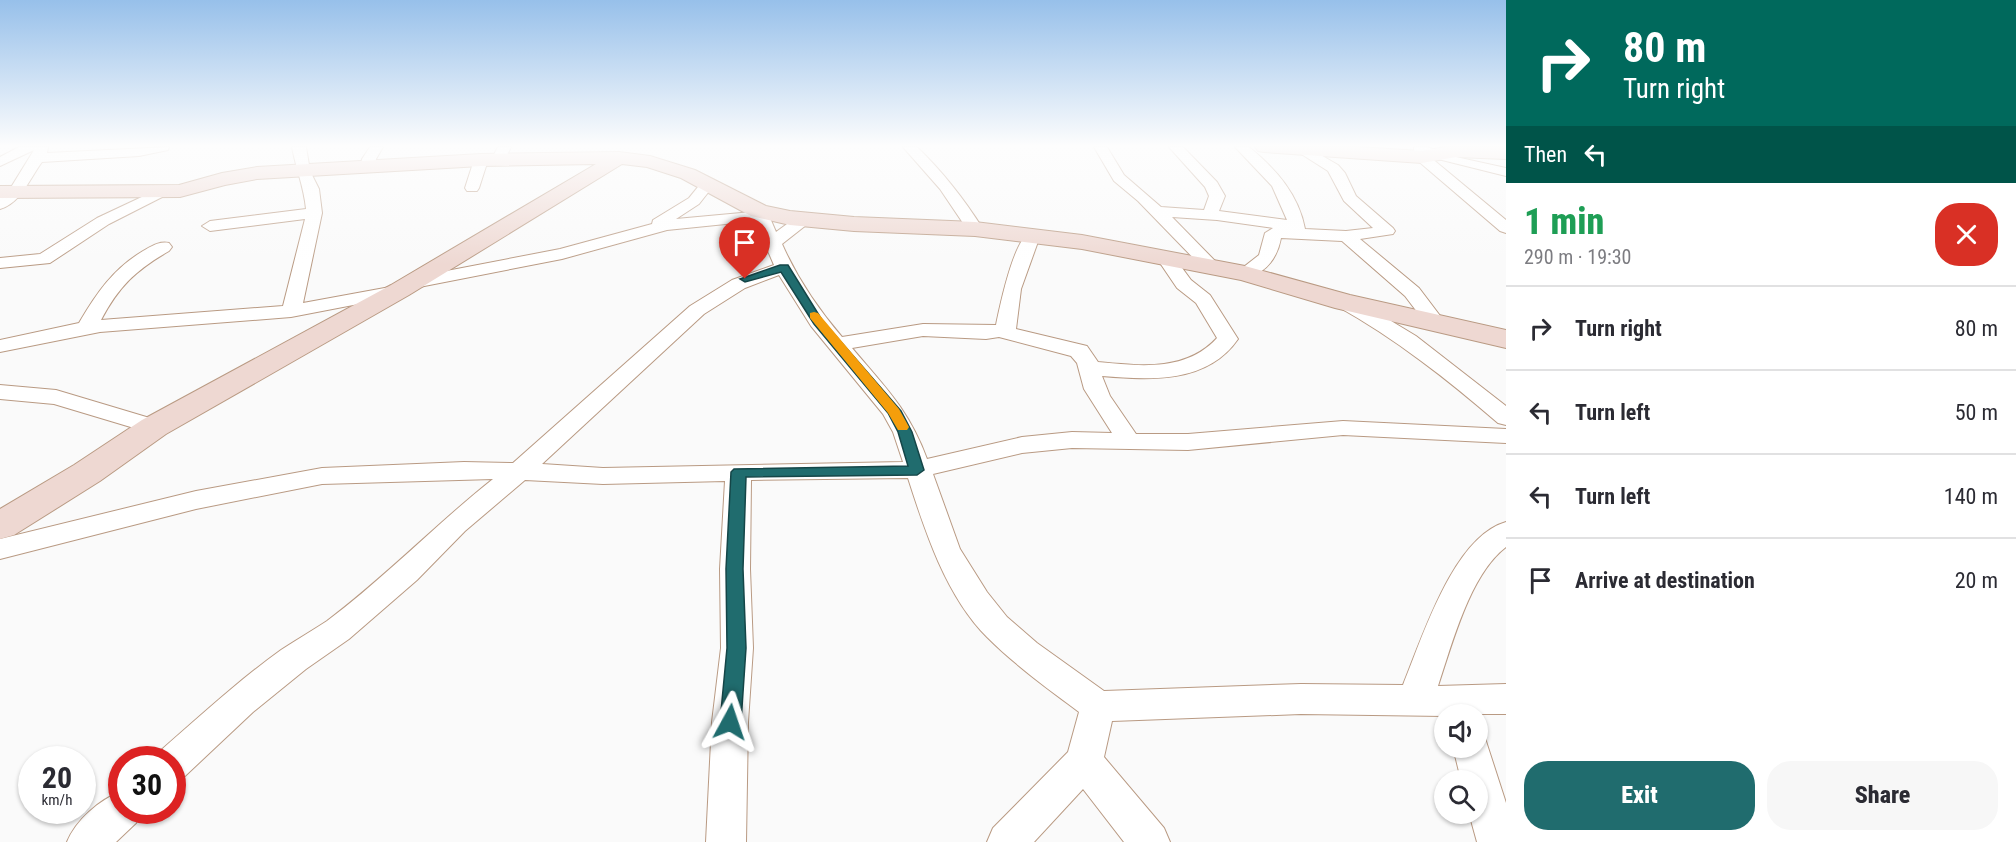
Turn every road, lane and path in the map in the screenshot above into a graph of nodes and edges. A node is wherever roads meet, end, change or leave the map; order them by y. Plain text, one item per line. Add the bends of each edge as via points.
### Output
1 (201, 186) edge
2 (311, 186) edge
3 (574, 186) edge
4 (706, 186) edge
5 (709, 186) edge
6 (947, 186) edge
7 (1128, 186) edge
8 (1212, 186) edge
9 (1280, 186) edge
10 (1344, 186) edge
11 (1454, 186) edge
12 (163, 191) junction
13 (6, 196) edge
14 (1157, 212) junction
15 (314, 213) junction
16 (760, 214) junction
17 (1210, 214) junction
18 (804, 219) junction
19 (210, 226) dead end
20 (1506, 228) edge
21 (649, 229) junction
22 (975, 229) junction
23 (1297, 230) junction
24 (1032, 236) junction
25 (1346, 236) junction
26 (774, 242) junction
27 (163, 247) dead end
28 (1165, 257) junction
29 (0, 262) edge
30 (1210, 266) junction
31 (784, 268) junction
32 (1245, 273) junction
33 (405, 287) junction
34 (1344, 302) junction
35 (291, 311) junction
36 (1434, 321) junction
37 (86, 328) junction
38 (1001, 331) junction
39 (1506, 339) edge
40 (838, 344) junction
41 (0, 346) edge
42 (1088, 368) junction
43 (0, 393) edge
44 (1506, 418) edge
45 (154, 428) junction
46 (1506, 436) edge
47 (1128, 440) junction
48 (917, 470) junction
49 (519, 471) junction
50 (739, 472) junction
51 (0, 526) edge
52 (1506, 532) edge
53 (0, 549) edge
54 (1506, 699) edge
55 (1415, 700) junction
56 (1438, 704) edge
57 (1481, 704) edge
58 (1098, 706) junction
59 (186, 751) edge
60 (1474, 758) edge
61 (1084, 761) junction
62 (108, 823) edge
63 (87, 842) edge
64 (726, 842) edge
65 (1007, 842) edge
66 (1150, 842) edge
67 (1497, 842) edge

1 - 12 street
2 - 15 street
3 - 33 street
4 - 21 street via 694,201
5 - 16 street
6 - 22 street
7 - 14 street
8 - 17 street via 1216,196
9 - 23 street via 1289,200
10 - 25 street via 1349,198 1387,231
11 - 20 street
12 - 13 street
12 - 29 street via 103,221 44,260
14 - 17 street
14 - 30 street
15 - 19 street
15 - 35 street
16 - 18 street
16 - 21 street
16 - 26 street
17 - 23 street
18 - 22 street
18 - 26 street
21 - 33 street via 562,254
22 - 24 street
23 - 25 street
23 - 32 street via 1273,233 1272,250 1261,264
24 - 28 street
24 - 38 street via 1012,289 1006,328
25 - 36 street via 1412,292
26 - 31 street
27 - 37 street via 136,262 114,281
28 - 30 street
28 - 42 street via 1184,284 1203,299 1224,331 1228,339 1222,348 1197,363 1164,371
30 - 32 street
31 - 40 street via 818,322
31 - 49 street via 745,279 697,310
32 - 34 street
33 - 35 street
33 - 45 street
34 - 36 street
34 - 44 street via 1430,354
35 - 37 street
36 - 39 street
37 - 41 street
38 - 40 street via 933,330
38 - 42 street via 1079,351
40 - 48 street via 894,411
42 - 47 street via 1095,390
43 - 45 street via 56,397
45 - 51 street
46 - 47 street via 1343,428 1188,442
47 - 48 street via 1022,445
48 - 50 street
48 - 58 street via 946,550 976,600 996,626 1025,652
49 - 50 street via 603,476
49 - 53 street via 402,472 287,482 196,500
49 - 59 street via 356,616 241,701
50 - 64 street via 736,648
52 - 55 street via 1494,538 1472,566
54 - 57 street
55 - 56 street
55 - 58 street via 1233,700
58 - 61 street
60 - 67 street
61 - 65 street
61 - 66 street
62 - 63 street

